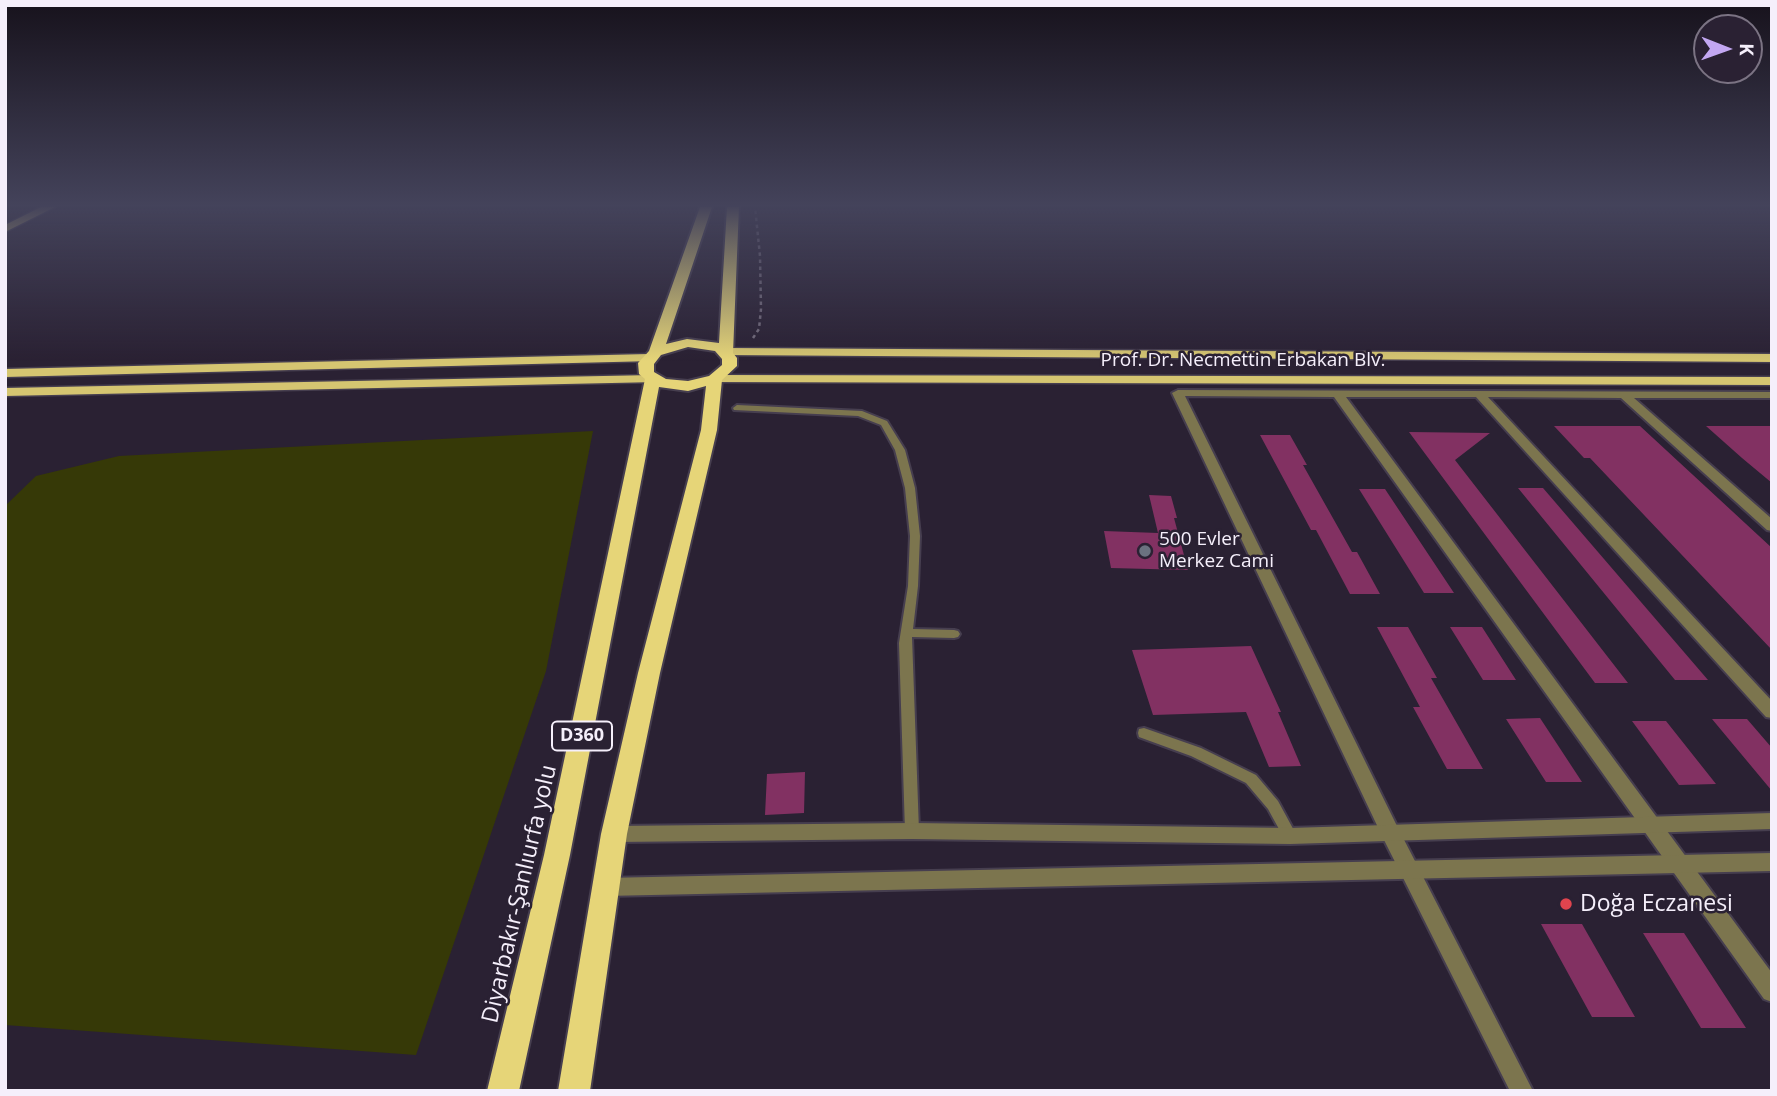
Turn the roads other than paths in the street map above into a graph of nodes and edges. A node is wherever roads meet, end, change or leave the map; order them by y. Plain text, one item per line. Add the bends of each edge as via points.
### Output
1 (689, 258) edge
2 (731, 258) edge
3 (726, 352) junction
4 (1772, 358) edge
5 (653, 363) junction
6 (5, 373) edge
7 (714, 379) junction
8 (1772, 381) edge
9 (5, 392) edge
10 (1478, 393) junction
11 (1338, 394) junction
12 (1623, 394) junction
13 (1769, 398) edge
14 (737, 408) dead end
15 (1772, 527) edge
16 (906, 633) junction
17 (954, 634) dead end
18 (1772, 712) edge
19 (1144, 733) dead end
20 (1772, 821) edge
21 (1649, 825) junction
22 (912, 831) junction
23 (1390, 832) junction
24 (614, 834) junction
25 (1290, 836) junction
26 (1772, 862) edge
27 (1678, 863) junction
28 (1409, 869) junction
29 (605, 887) junction
30 (1772, 991) edge
31 (503, 1091) edge
32 (574, 1091) edge
33 (1521, 1091) edge

1 - 5 highway, Diyarbakır-Şanlıurfa yolu / D360
2 - 3 highway, D360
3 - 4 main road, Prof. Dr. Necmettin Erbakan Blv.
3 - 5 highway via 699,343 676,345
3 - 7 highway, D360 via 729,366
5 - 6 main road
5 - 7 highway via 674,386
5 - 9 main road
5 - 31 highway, Diyarbakır-Şanlıurfa yolu / D360 via 557,855
7 - 8 main road, Prof. Dr. Necmettin Erbakan Blv.
7 - 24 highway, D360 via 709,430
10 - 11 street
10 - 12 street
10 - 18 street
11 - 21 street
11 - 23 street via 1178,393
12 - 13 street
12 - 15 street
14 - 16 lane via 859,413 884,423 900,450 910,488 915,536
16 - 17 lane
16 - 22 lane
19 - 25 lane via 1251,779
20 - 21 street
21 - 23 street
21 - 27 street
22 - 24 street
22 - 25 street
23 - 25 street
23 - 28 street
24 - 29 highway, D360
26 - 27 street
27 - 28 street
27 - 30 street
28 - 29 street
28 - 33 street
29 - 32 highway, D360

